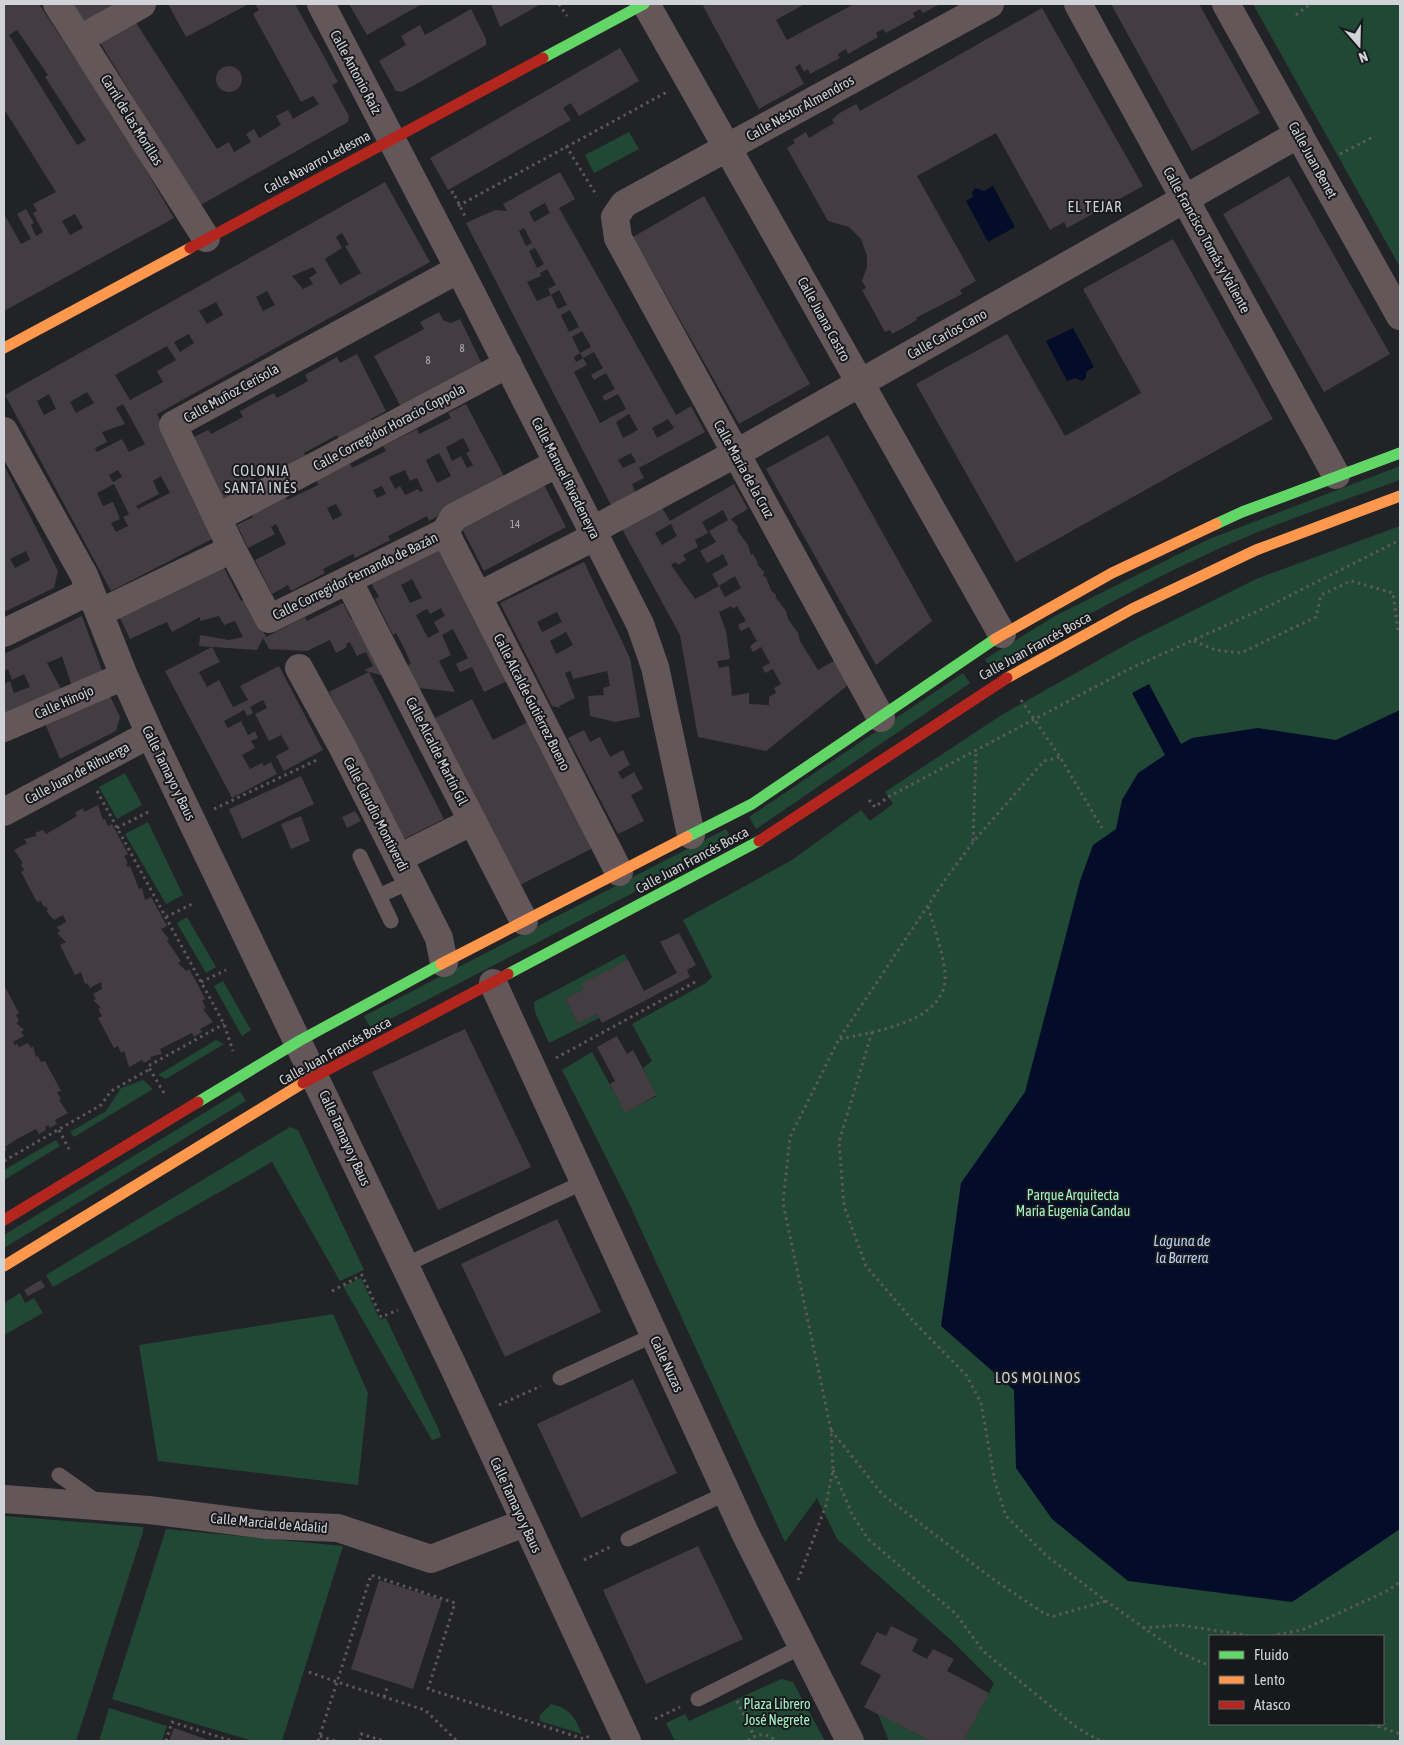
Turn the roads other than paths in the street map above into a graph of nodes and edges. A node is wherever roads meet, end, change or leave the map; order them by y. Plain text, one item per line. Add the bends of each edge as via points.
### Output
1 (57, 4) edge
2 (142, 4) edge
3 (321, 4) edge
4 (645, 4) edge
5 (990, 4) edge
6 (1078, 4) edge
7 (1226, 4) edge
8 (80, 39) junction
9 (1299, 134) junction
10 (392, 139) junction
11 (727, 148) junction
12 (1184, 199) junction
13 (615, 217) joint
14 (206, 238) junction
15 (459, 269) junction
16 (1400, 316) edge
17 (4, 348) edge
18 (508, 364) junction
19 (860, 383) junction
20 (4, 431) edge
21 (1400, 453) edge
22 (735, 454) junction
23 (558, 463) junction
24 (1336, 475) junction
25 (1400, 496) edge
26 (217, 518) junction
27 (445, 532) junction
28 (595, 533) junction
29 (232, 549) junction
30 (349, 582) junction
31 (478, 596) junction
32 (94, 602) junction
33 (4, 633) edge
34 (1002, 634) junction
35 (299, 668) dead end
36 (124, 676) junction
37 (881, 718) junction
38 (4, 728) edge
39 (150, 734) junction
40 (4, 812) edge
41 (473, 821) junction
42 (691, 835) junction
43 (360, 856) dead end
44 (405, 869) junction
45 (619, 872) junction
46 (379, 896) junction
47 (391, 921) dead end
48 (524, 921) junction
49 (444, 963) junction
50 (493, 983) junction
51 (298, 1041) junction
52 (315, 1076) junction
53 (584, 1182) junction
54 (4, 1220) edge
55 (405, 1265) junction
56 (4, 1266) edge
57 (654, 1335) junction
58 (560, 1378) road end
59 (59, 1474) dead end
60 (727, 1493) junction
61 (4, 1499) edge
62 (106, 1507) junction
63 (524, 1524) junction
64 (628, 1539) dead end
65 (801, 1647) junction
66 (693, 1701) road end
67 (627, 1741) edge
68 (850, 1741) edge

1 - 8 street, Carril de las Morillas
2 - 8 street
3 - 10 street, Calle Antonio Raíz
4 - 10 main road, Calle Navarro Ledesma
4 - 11 street, Calle Juana Castro
5 - 11 street, Calle Néstor Almendros
6 - 12 street, Calle Francisco Tomás y Valiente
7 - 9 street, Calle Juan Benet
8 - 14 street, Carril de las Morillas
9 - 12 street, Calle Carlos Cano
9 - 16 street, Calle Juan Benet
10 - 14 main road, Calle Navarro Ledesma
10 - 15 street, Calle Manuel Rivadeneyra
11 - 13 street, Calle Néstor Almendros via 624,204
11 - 19 street, Calle Juana Castro
12 - 19 street, Calle Carlos Cano
12 - 24 street, Calle Francisco Tomás y Valiente
13 - 22 street, Calle María de la Cruz via 618,238
14 - 17 main road, Calle Navarro Ledesma
15 - 18 street, Calle Manuel Rivadeneyra
15 - 26 street, Calle Muñoz Cerisola via 173,425
18 - 23 street, Calle Manuel Rivadeneyra
18 - 26 street, Calle Corregidor Horacio Coppola
19 - 22 street, Calle Carlos Cano
19 - 34 street, Calle Juana Castro
20 - 32 street, Calle Tamayo y Baus via 84,575
21 - 24 main road, Calle Juan Francés Bosca
22 - 28 street, Calle Carlos Cano
22 - 37 street, Calle María de la Cruz
23 - 27 street, Calle Corregidor Fernando de Bazán via 454,517
23 - 28 street, Calle Manuel Rivadeneyra
24 - 34 main road, Calle Juan Francés Bosca via 1242,512 1121,569
25 - 50 main road, Calle Juan Francés Bosca via 1256,550 1132,609 987,690 774,833
26 - 29 street, Calle Muñoz Cerisola
27 - 30 street, Calle Corregidor Fernando de Bazán
27 - 31 street, Calle Alcalde Gutiérrez Bueno
28 - 31 street, Calle Carlos Cano
28 - 42 street, Calle Manuel Rivadeneyra via 640,624 655,667
29 - 30 street, Calle Corregidor Fernando de Bazán via 269,619
29 - 32 street
30 - 41 street, Calle Alcalde Martín Gil
31 - 45 street, Calle Alcalde Gutiérrez Bueno
32 - 33 street
32 - 36 street, Calle Tamayo y Baus
34 - 37 main road, Calle Juan Francés Bosca
35 - 44 street, Calle Claudio Montiverdi
36 - 38 street, Calle Hinojo
36 - 39 street, Calle Tamayo y Baus
37 - 42 main road, Calle Juan Francés Bosca via 752,804
39 - 40 street, Calle Juan de Rihuerga
39 - 51 street, Calle Tamayo y Baus
41 - 44 street
41 - 48 street, Calle Alcalde Martín Gil
42 - 45 main road, Calle Juan Francés Bosca
43 - 46 lane
44 - 46 lane
44 - 49 street, Calle Claudio Montiverdi via 439,938
45 - 48 main road, Calle Juan Francés Bosca
46 - 47 lane
48 - 49 main road, Calle Juan Francés Bosca
49 - 51 main road, Calle Juan Francés Bosca
50 - 52 main road, Calle Juan Francés Bosca
50 - 53 street, Calle Nuzas
51 - 52 street, Calle Tamayo y Baus
51 - 54 main road, Calle Juan Francés Bosca
52 - 55 street, Calle Tamayo y Baus
52 - 56 main road, Calle Juan Francés Bosca
53 - 55 lane
53 - 57 street, Calle Nuzas
55 - 63 street, Calle Tamayo y Baus
57 - 58 lane
57 - 60 street, Calle Nuzas
59 - 62 lane
60 - 64 lane
60 - 65 street, Calle Nuzas
61 - 62 street, Calle Marcial de Adalid
62 - 63 street, Calle Marcial de Adalid via 267,1526 338,1528 431,1559 468,1537
63 - 67 street, Calle Tamayo y Baus
65 - 66 lane
65 - 68 street, Calle Nuzas

